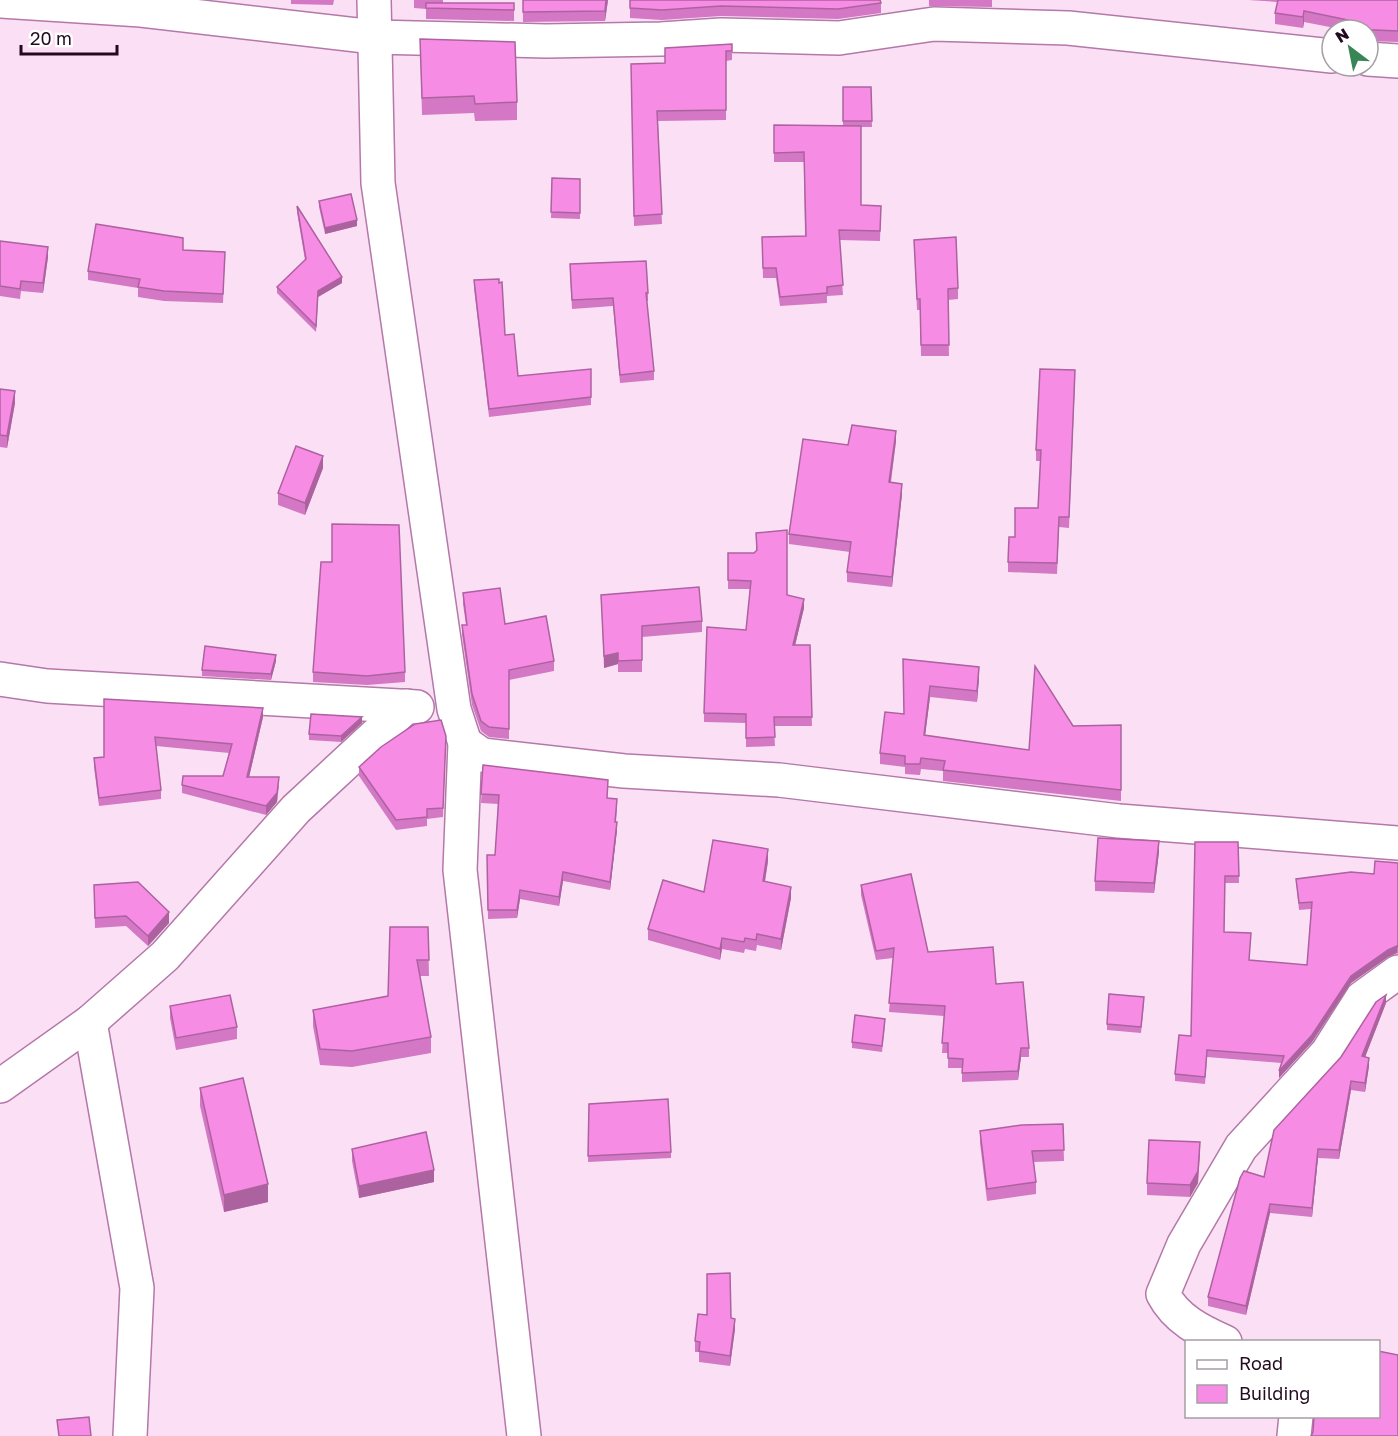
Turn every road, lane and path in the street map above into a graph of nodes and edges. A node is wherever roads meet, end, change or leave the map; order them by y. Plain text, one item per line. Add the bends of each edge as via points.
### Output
1 (374, 0) edge
2 (0, 1) edge
3 (374, 37) junction
4 (1320, 55) edge
5 (1380, 60) edge
6 (1398, 61) edge
7 (0, 678) edge
8 (407, 706) junction
9 (454, 709) junction
10 (465, 743) junction
11 (1398, 843) edge
12 (1398, 972) edge
13 (90, 1023) junction
14 (0, 1086) edge
15 (1222, 1340) edge
16 (1296, 1418) edge
17 (130, 1436) edge
18 (524, 1436) edge
19 (1294, 1436) edge

1 - 3 street
2 - 3 street via 141,10
3 - 4 street via 546,41 721,34 839,38 934,24 1068,28
3 - 9 street via 378,183
5 - 6 street
7 - 8 street via 47,686
8 - 9 street
8 - 13 street via 296,809 165,956
9 - 10 street
10 - 11 street via 482,755 624,771 779,780 1119,821
10 - 18 street via 460,870
12 - 15 street via 1362,998 1327,1053 1241,1147 1184,1244 1163,1294 1170,1309 1200,1331
13 - 14 street
13 - 17 street via 137,1288
16 - 19 street

